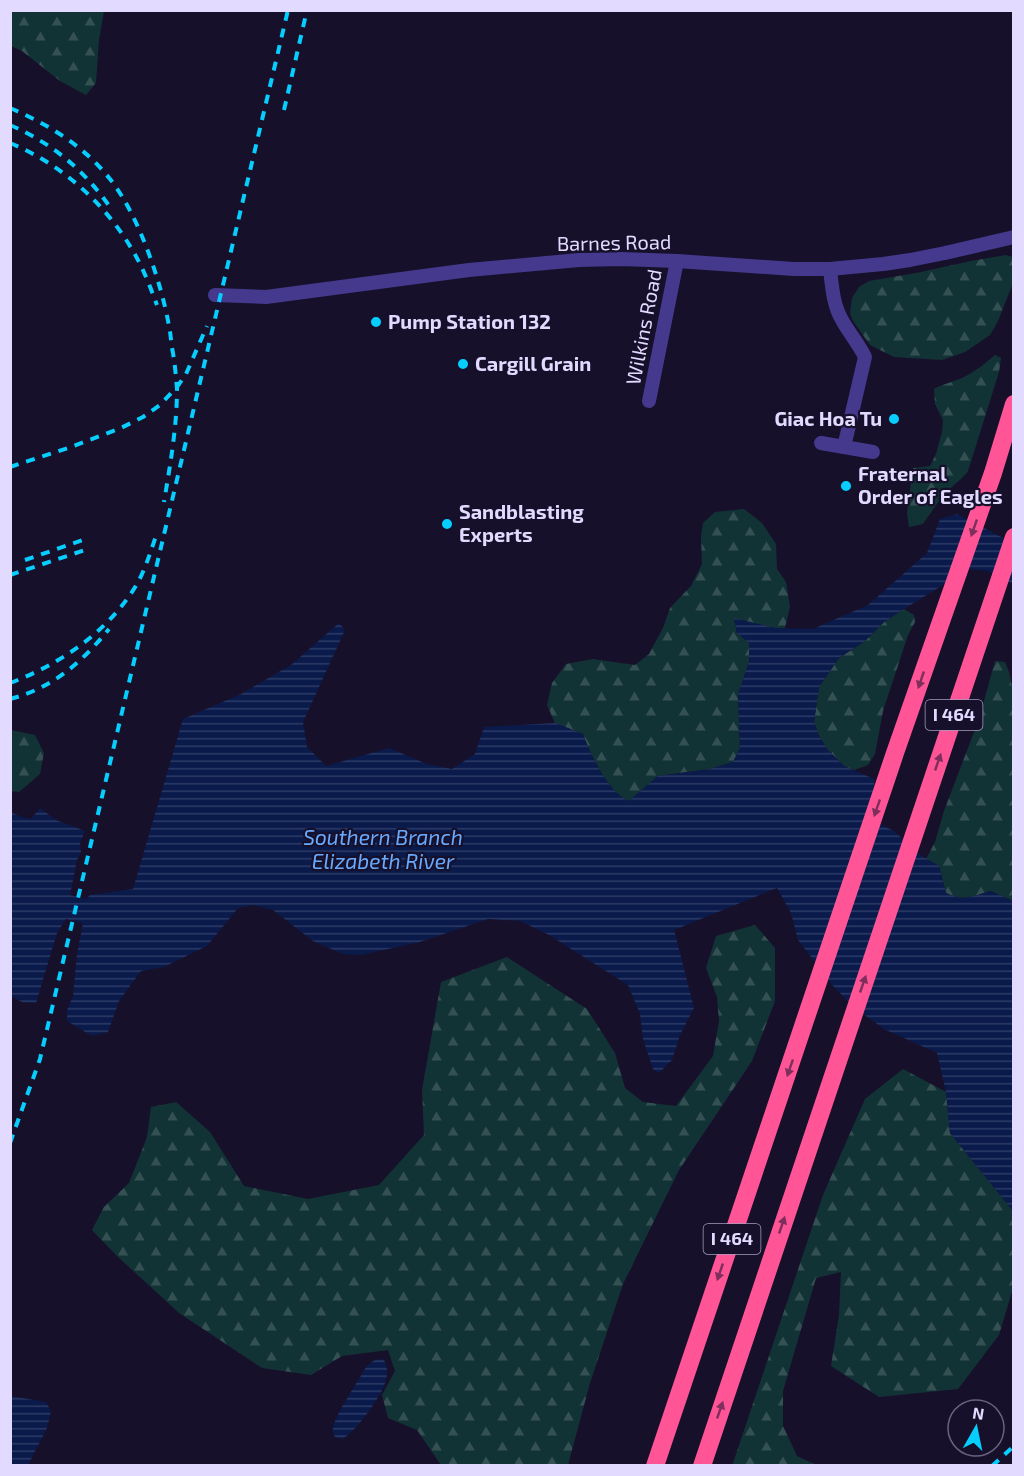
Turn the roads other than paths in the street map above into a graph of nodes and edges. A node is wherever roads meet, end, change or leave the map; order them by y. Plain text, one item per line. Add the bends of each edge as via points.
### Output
1 (1014, 237) edge
2 (677, 261) junction
3 (830, 269) junction
4 (215, 296) dead end
5 (649, 400) dead end
6 (1014, 404) edge
7 (821, 443) dead end
8 (844, 447) junction
9 (873, 452) dead end
10 (1014, 537) edge
11 (655, 1466) edge
12 (702, 1466) edge

1 - 3 street, Barnes Road via 945,254
2 - 3 street, Barnes Road
2 - 4 street, Barnes Road via 579,260 266,297
2 - 5 street, Wilkins Road
3 - 8 street via 832,294 841,319 865,357
6 -> 11 highway, I 464
7 - 8 street
8 - 9 street
12 -> 10 highway, I 464

